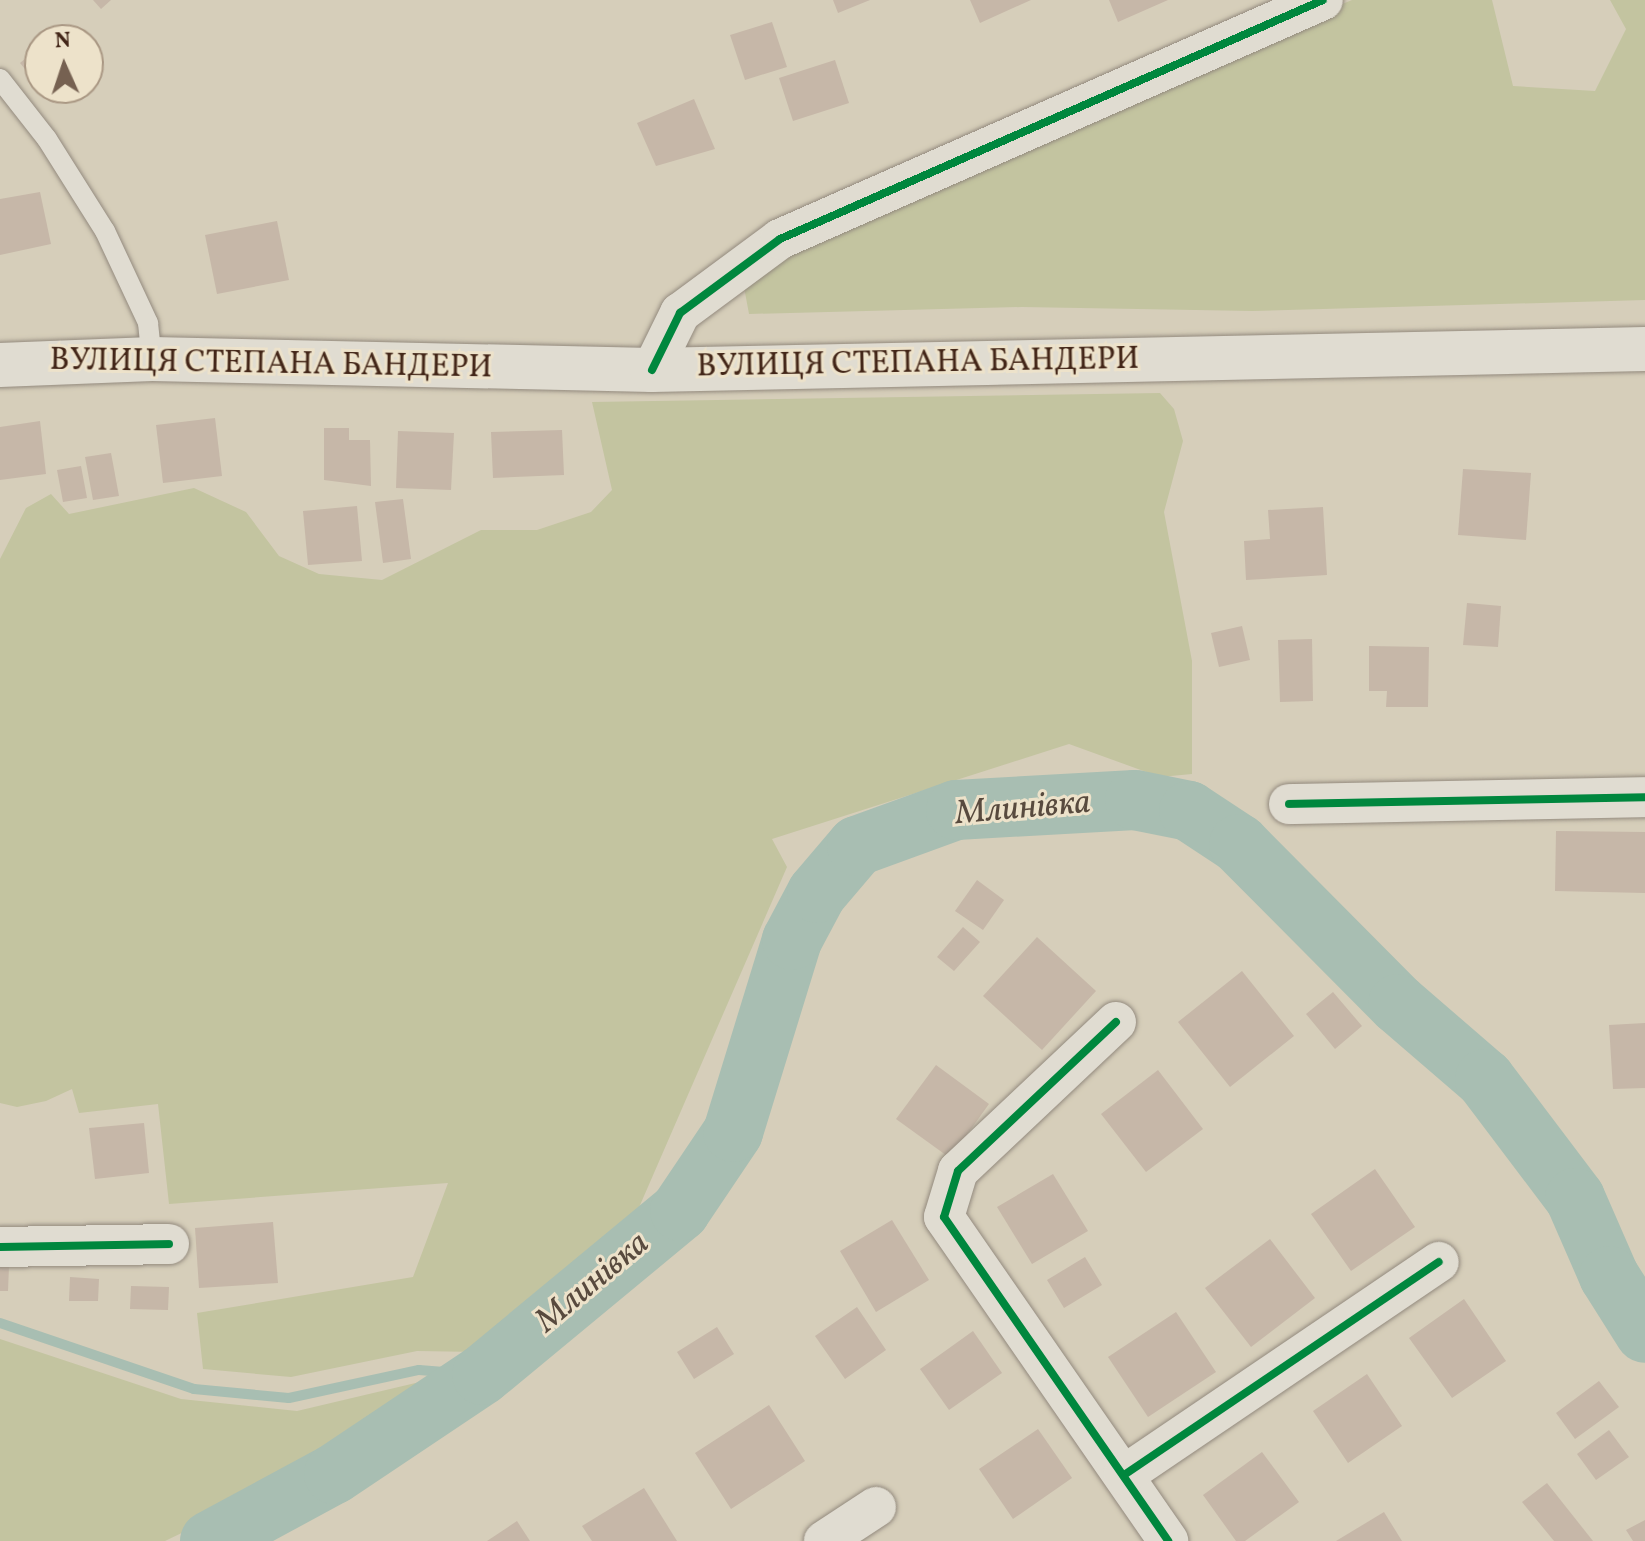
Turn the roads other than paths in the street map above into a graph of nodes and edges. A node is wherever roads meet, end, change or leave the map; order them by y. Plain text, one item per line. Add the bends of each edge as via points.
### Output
1 (1323, 0) edge
2 (0, 79) edge
3 (1645, 349) edge
4 (152, 359) junction
5 (0, 365) edge
6 (652, 370) junction
7 (1645, 797) edge
8 (1289, 804) dead end
9 (1116, 1022) dead end
10 (169, 1244) dead end
11 (0, 1247) edge
12 (1439, 1262) dead end
13 (1124, 1475) junction
14 (876, 1507) dead end
15 (824, 1541) edge
16 (1168, 1541) edge

1 - 6 street via 780,239 680,313
2 - 4 lane via 47,139 105,231 148,323
3 - 6 main road, ВУЛИЦЯ СТЕПАНА БАНДЕРИ
4 - 5 main road, ВУЛИЦЯ СТЕПАНА БАНДЕРИ
4 - 6 main road, ВУЛИЦЯ СТЕПАНА БАНДЕРИ
7 - 8 street
9 - 13 street via 958,1171 944,1217
10 - 11 street
12 - 13 street
13 - 16 street
14 - 15 street

